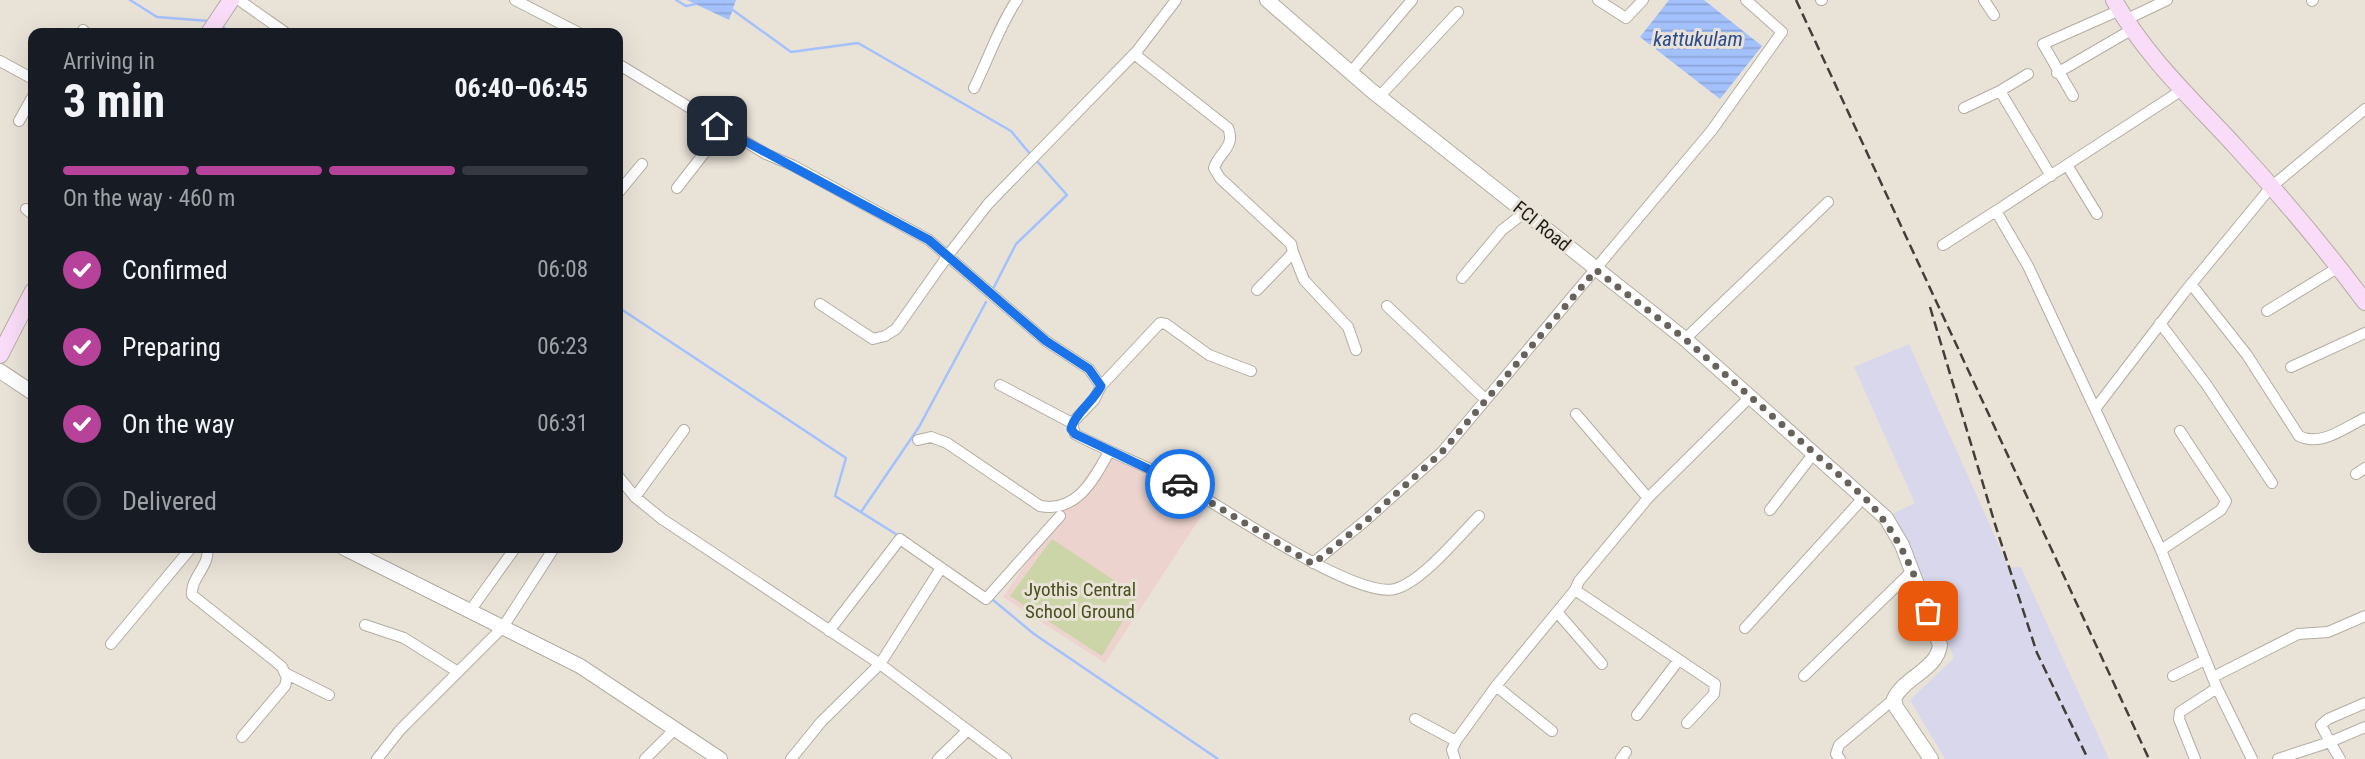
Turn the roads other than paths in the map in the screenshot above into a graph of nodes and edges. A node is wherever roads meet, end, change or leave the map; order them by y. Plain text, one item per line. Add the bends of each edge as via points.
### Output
1 (231, 0) edge
2 (239, 0) edge
3 (515, 0) edge
4 (1017, 0) edge
5 (1412, 0) edge
6 (1598, 0) edge
7 (1643, 0) edge
8 (1746, 0) edge
9 (1984, 0) edge
10 (2167, 0) edge
11 (1170, 2) edge
12 (1273, 2) edge
13 (1458, 12) dead end
14 (1994, 15) dead end
15 (2123, 15) edge
16 (212, 28) edge
17 (279, 28) edge
18 (569, 28) edge
19 (1137, 51) junction
20 (0, 61) edge
21 (623, 67) edge
22 (1351, 72) junction
23 (2057, 73) junction
24 (2028, 74) dead end
25 (28, 76) edge
26 (974, 88) dead end
27 (2182, 90) junction
28 (2000, 91) junction
29 (2073, 96) dead end
30 (1379, 97) junction
31 (28, 105) edge
32 (1964, 107) dead end
33 (2365, 109) edge
34 (19, 121) dead end
35 (723, 129) junction
36 (642, 164) dead end
37 (2067, 165) junction
38 (2051, 176) junction
39 (623, 187) edge
40 (2272, 187) junction
41 (677, 188) dead end
42 (1828, 202) dead end
43 (1996, 211) junction
44 (1524, 213) junction
45 (2097, 214) dead end
46 (1943, 245) dead end
47 (1293, 251) junction
48 (949, 254) junction
49 (2339, 267) junction
50 (1596, 270) junction
51 (1462, 278) dead end
52 (2191, 284) junction
53 (1256, 290) dead end
54 (28, 300) edge
55 (2365, 302) edge
56 (820, 304) dead end
57 (1387, 306) dead end
58 (2267, 312) dead end
59 (2161, 323) junction
60 (2365, 333) edge
61 (1685, 339) junction
62 (1356, 350) dead end
63 (0, 355) edge
64 (2291, 367) dead end
65 (0, 371) edge
66 (1251, 371) dead end
67 (1000, 385) dead end
68 (1101, 386) junction
69 (28, 390) edge
70 (1750, 397) junction
71 (1484, 398) junction
72 (2095, 409) junction
73 (1576, 414) dead end
74 (2365, 418) edge
75 (1072, 423) junction
76 (684, 430) dead end
77 (2180, 431) dead end
78 (918, 440) dead end
79 (1109, 453) junction
80 (1814, 453) junction
81 (623, 482) edge
82 (2272, 482) dead end
83 (635, 497) junction
84 (1864, 497) junction
85 (1648, 498) junction
86 (1770, 510) dead end
87 (1060, 516) dead end
88 (1479, 516) dead end
89 (2161, 550) junction
90 (187, 553) edge
91 (208, 553) edge
92 (354, 553) edge
93 (511, 553) edge
94 (551, 553) edge
95 (1313, 564) junction
96 (941, 568) junction
97 (1913, 570) junction
98 (1575, 590) junction
99 (470, 611) junction
100 (1557, 612) junction
101 (2365, 616) edge
102 (365, 625) dead end
103 (503, 627) junction
104 (1745, 628) dead end
105 (829, 631) junction
106 (111, 644) dead end
107 (2205, 660) junction
108 (1678, 661) junction
109 (880, 664) junction
110 (1602, 664) dead end
111 (458, 672) junction
112 (285, 673) junction
113 (1804, 676) dead end
114 (2173, 676) dead end
115 (2213, 677) junction
116 (1496, 686) junction
117 (2217, 688) junction
118 (329, 695) dead end
119 (1894, 699) junction
120 (2365, 703) edge
121 (1637, 715) dead end
122 (1415, 719) dead end
123 (1687, 723) dead end
124 (2365, 727) edge
125 (675, 729) junction
126 (967, 731) junction
127 (1552, 732) dead end
128 (242, 737) dead end
129 (1456, 741) junction
130 (2330, 742) junction
131 (1924, 756) edge
132 (711, 757) edge
133 (377, 759) edge
134 (645, 759) edge
135 (791, 759) edge
136 (938, 759) edge
137 (1006, 759) edge
138 (1455, 759) edge
139 (1840, 759) edge
140 (2194, 759) edge
141 (2252, 759) edge
142 (2278, 759) edge
143 (2340, 759) edge

1 - 16 main road
2 - 17 street
3 - 18 street
4 - 26 street via 1004,17 1001,34
5 - 22 street
6 - 7 street via 1626,18
8 - 50 street via 1782,32 1712,130
9 - 14 street
10 - 15 street
11 - 19 street
12 - 22 street, FCI Road
13 - 30 street
15 - 23 street
15 - 23 street via 2043,44
15 - 27 main road via 2151,58
19 - 47 street via 1144,65 1227,128 1230,145 1214,168
19 - 48 street via 998,194
20 - 25 street
21 - 35 street
22 - 30 street, FCI Road
23 - 29 street
24 - 28 street
27 - 37 street
27 - 40 main road
28 - 32 street
28 - 38 street
30 - 44 street, FCI Road
31 - 34 street
33 - 40 street
35 - 41 street
35 - 48 street
36 - 39 street
37 - 38 street
37 - 45 street
38 - 43 street
40 - 49 main road
40 - 52 street
42 - 61 street
43 - 46 street
43 - 72 street via 2028,266
44 - 50 street, FCI Road
44 - 51 street via 1502,230
47 - 53 street
47 - 62 street via 1304,280 1348,327
48 - 56 street via 896,329 885,336 873,339
48 - 68 street via 1046,341 1089,369
49 - 55 main road
49 - 58 street
50 - 61 street, FCI Road
50 - 71 street
52 - 59 street
52 - 74 street via 2247,355 2299,436 2322,440
54 - 63 main road
57 - 71 street
59 - 72 street
59 - 82 street
60 - 64 street
61 - 70 street, FCI Road
65 - 69 street
66 - 68 street via 1209,355 1160,323
67 - 75 street
68 - 75 street
70 - 80 street, FCI Road
70 - 85 street
71 - 95 street via 1442,452
72 - 89 street
73 - 85 street
75 - 79 street via 1075,434
76 - 83 street
77 - 89 street via 2226,501 2221,510
78 - 79 street via 931,437 947,443 1040,506 1052,508 1082,496
79 - 95 street via 1189,488
80 - 84 street, FCI Road
80 - 86 street
81 - 83 street
83 - 105 street
84 - 97 street, FCI Road via 1885,519
84 - 104 street
85 - 98 street
87 - 96 street via 986,599
88 - 95 street via 1410,583 1393,590
89 - 107 street
90 - 106 street
91 - 112 street via 192,595
92 - 99 street
93 - 99 street
94 - 103 street
96 - 105 street via 900,539
96 - 109 street
97 - 113 street
97 - 119 street, FCI Road via 1936,631 1939,654 1903,685
98 - 100 street
98 - 108 street
99 - 103 street
100 - 110 street
100 - 116 street
101 - 115 street via 2328,632 2298,634
102 - 111 street via 404,638
103 - 111 street
103 - 125 street via 580,666
105 - 109 street
107 - 114 street
107 - 115 street
108 - 121 street
108 - 123 street via 1717,688
109 - 126 street
109 - 135 street
111 - 133 street
112 - 118 street
112 - 128 street via 285,686
115 - 117 street
116 - 127 street
116 - 129 street
117 - 140 street via 2180,712
117 - 141 street
119 - 131 street
119 - 139 street via 1839,745 1836,754
120 - 130 street via 2322,723
122 - 129 street
124 - 130 street
125 - 132 street
125 - 134 street
126 - 136 street
126 - 137 street
129 - 138 street
130 - 142 street
130 - 143 street

